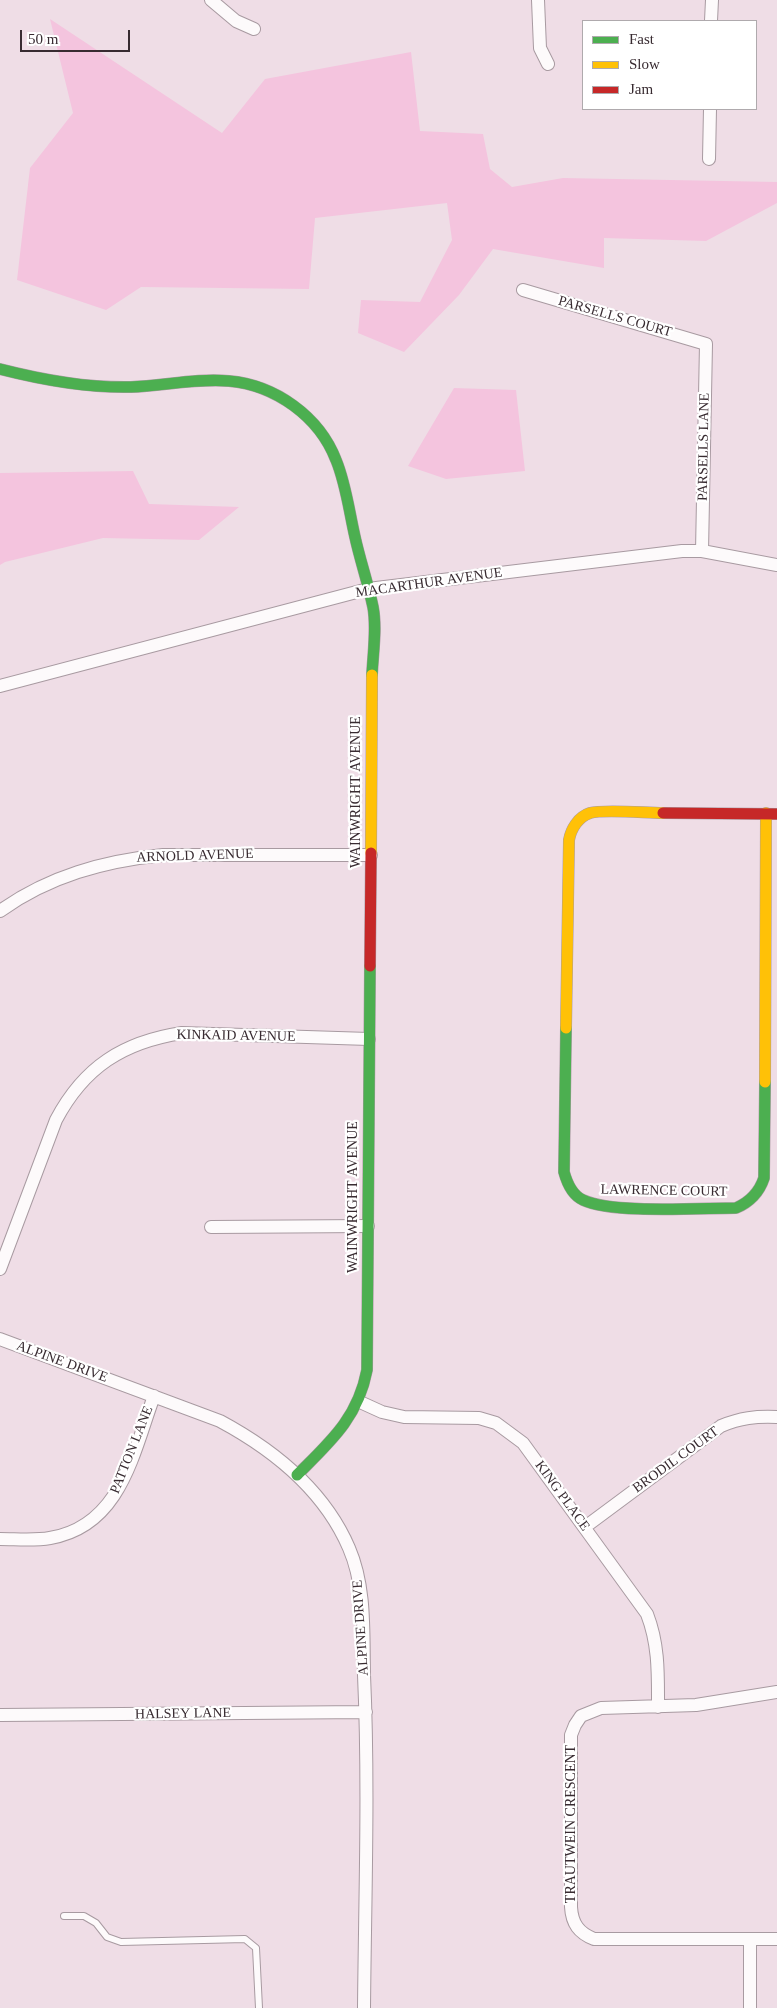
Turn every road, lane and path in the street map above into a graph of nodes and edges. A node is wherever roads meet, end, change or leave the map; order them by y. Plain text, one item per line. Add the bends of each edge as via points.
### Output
1 (211, 0) edge
2 (538, 0) edge
3 (712, 0) edge
4 (711, 20) edge
5 (254, 29) dead end
6 (548, 64) dead end
7 (710, 110) edge
8 (709, 159) dead end
9 (523, 290) dead end
10 (706, 344) joint
11 (0, 369) edge
12 (702, 551) junction
13 (777, 565) edge
14 (368, 589) junction
15 (0, 686) edge
16 (771, 813) edge
17 (371, 855) junction
18 (0, 912) edge
19 (369, 1038) junction
20 (368, 1226) junction
21 (211, 1227) dead end
22 (0, 1269) edge
23 (0, 1339) edge
24 (154, 1396) junction
25 (360, 1402) junction
26 (777, 1417) edge
27 (297, 1475) junction
28 (585, 1527) junction
29 (0, 1539) edge
30 (777, 1692) edge
31 (658, 1707) junction
32 (366, 1712) junction
33 (0, 1715) edge
34 (64, 1916) dead end
35 (750, 1940) junction
36 (777, 1940) edge
37 (259, 2008) edge
38 (364, 2008) edge
39 (750, 2008) edge

1 - 5 street via 236,21
2 - 6 street via 540,48
3 - 4 street
7 - 8 street
9 - 10 street, PARSELLS COURT
10 - 12 street, PARSELLS LANE
11 - 14 street, WAINWRIGHT AVENUE via 74,384 116,387 230,381 253,386 289,402 319,430 332,451 340,471
12 - 13 street, MACARTHUR AVENUE
12 - 14 street, MACARTHUR AVENUE
14 - 15 street, MACARTHUR AVENUE
14 - 17 street, WAINWRIGHT AVENUE via 373,608
16 - 16 street, LAWRENCE COURT via 591,813 581,817 570,833 564,1172 567,1183 582,1200 604,1206 736,1208 747,1204 762,1186
17 - 18 street, ARNOLD AVENUE via 163,855 132,858 70,874 41,886
17 - 19 street, WAINWRIGHT AVENUE
19 - 20 street, WAINWRIGHT AVENUE
19 - 22 street, KINKAID AVENUE via 182,1034 159,1037 116,1054 80,1083 56,1120
20 - 21 street
20 - 25 street, WAINWRIGHT AVENUE via 366,1370
23 - 24 street, ALPINE DRIVE
24 - 27 street, ALPINE DRIVE via 220,1420 275,1455
24 - 29 street, PATTON LANE via 120,1487 99,1515 85,1526 59,1536
25 - 27 street, WAINWRIGHT AVENUE via 346,1425
25 - 28 street, KING PLACE via 404,1417 461,1416 496,1423 523,1442
26 - 28 street, BRODIL COURT via 756,1416 721,1426
27 - 32 street, ALPINE DRIVE via 334,1522 357,1570 361,1593
28 - 31 street, KING PLACE via 647,1614 658,1654
30 - 31 street, TRAUTWEIN CRESCENT via 696,1705
31 - 35 street, TRAUTWEIN CRESCENT via 601,1708 582,1716 575,1725 571,1735 572,1918 584,1935 594,1939
32 - 33 street, HALSEY LANE
32 - 38 street, ALPINE DRIVE
34 - 37 lane via 84,1916 96,1923 107,1937 120,1942 245,1939 256,1948
35 - 36 street, TRAUTWEIN CRESCENT
35 - 39 street

